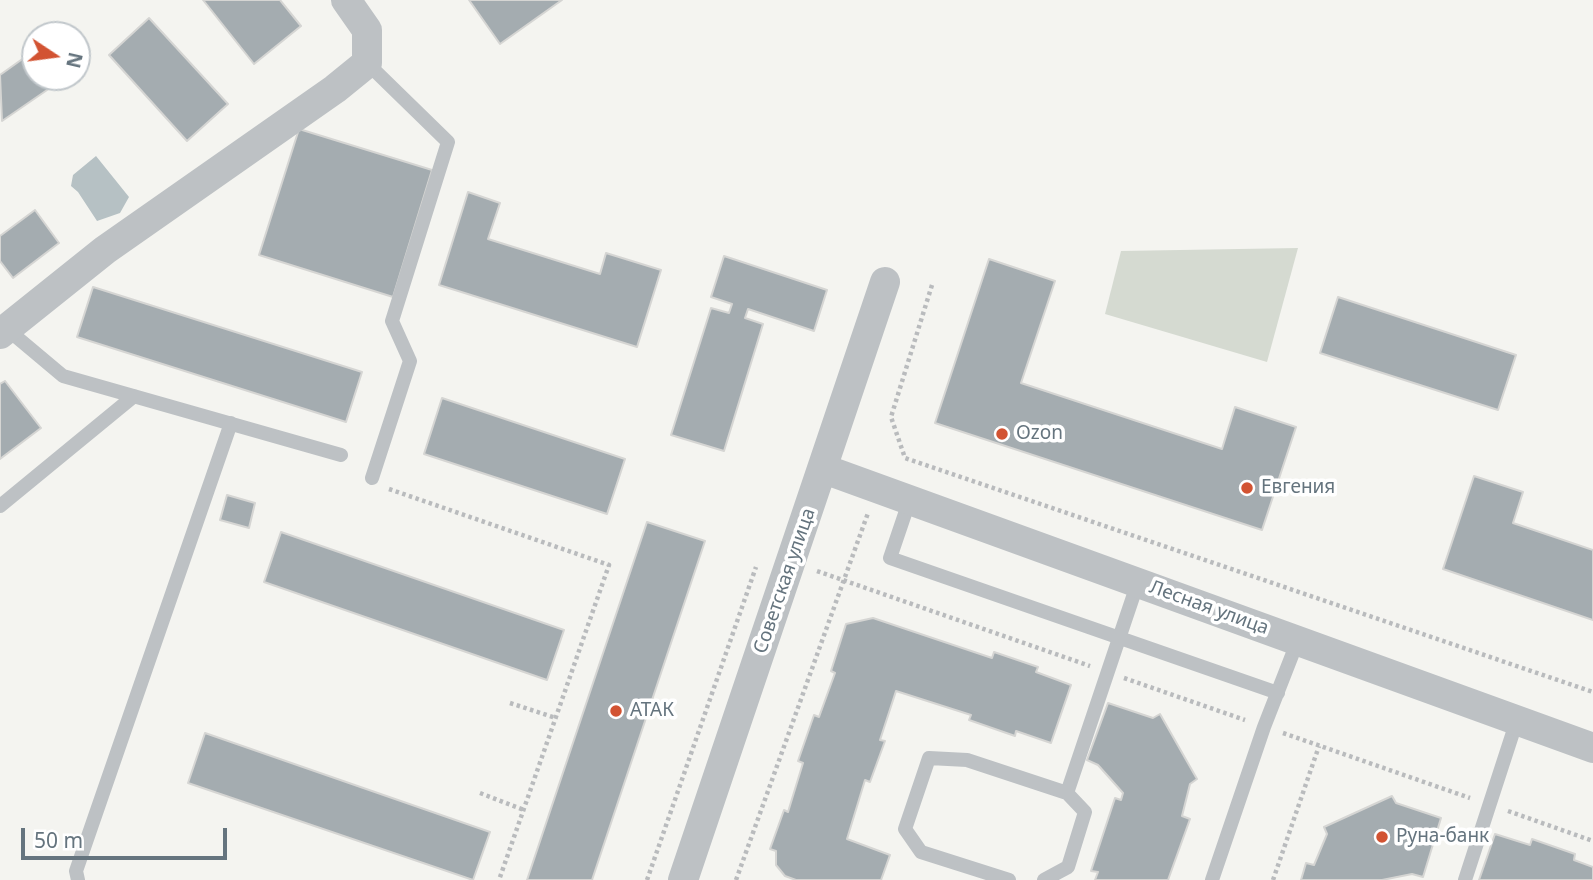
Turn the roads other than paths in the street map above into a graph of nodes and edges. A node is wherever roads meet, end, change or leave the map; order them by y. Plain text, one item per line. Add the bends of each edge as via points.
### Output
1 (346, 0) edge
2 (367, 63) junction
3 (885, 282) dead end
4 (2, 328) edge
5 (134, 396) junction
6 (231, 423) junction
7 (341, 455) dead end
8 (824, 469) junction
9 (372, 478) road end
10 (910, 499) junction
11 (0, 506) edge
12 (1138, 582) junction
13 (1117, 636) junction
14 (1298, 640) junction
15 (1278, 692) junction
16 (1517, 720) junction
17 (1593, 748) edge
18 (1067, 793) junction
19 (78, 880) edge
20 (683, 880) edge
21 (1009, 880) edge
22 (1044, 880) edge
23 (1212, 880) edge
24 (1465, 880) edge

1 - 2 street via 368,30
2 - 4 street
2 - 9 lane via 448,142 392,321 410,361
3 - 8 street, Советская улица
4 - 5 lane via 63,376
5 - 6 lane
5 - 11 lane
6 - 7 lane
6 - 19 lane via 76,871
8 - 10 street, Лесная улица
8 - 20 street, Советская улица
10 - 12 street, Лесная улица
10 - 13 lane via 890,558
12 - 13 lane
12 - 14 street, Лесная улица
13 - 15 lane
13 - 18 lane
14 - 15 lane
14 - 16 street, Лесная улица
15 - 23 lane
16 - 17 street, Лесная улица
16 - 24 lane
18 - 21 lane via 967,760 929,758 905,829 921,852
18 - 22 lane via 1085,812 1068,867

